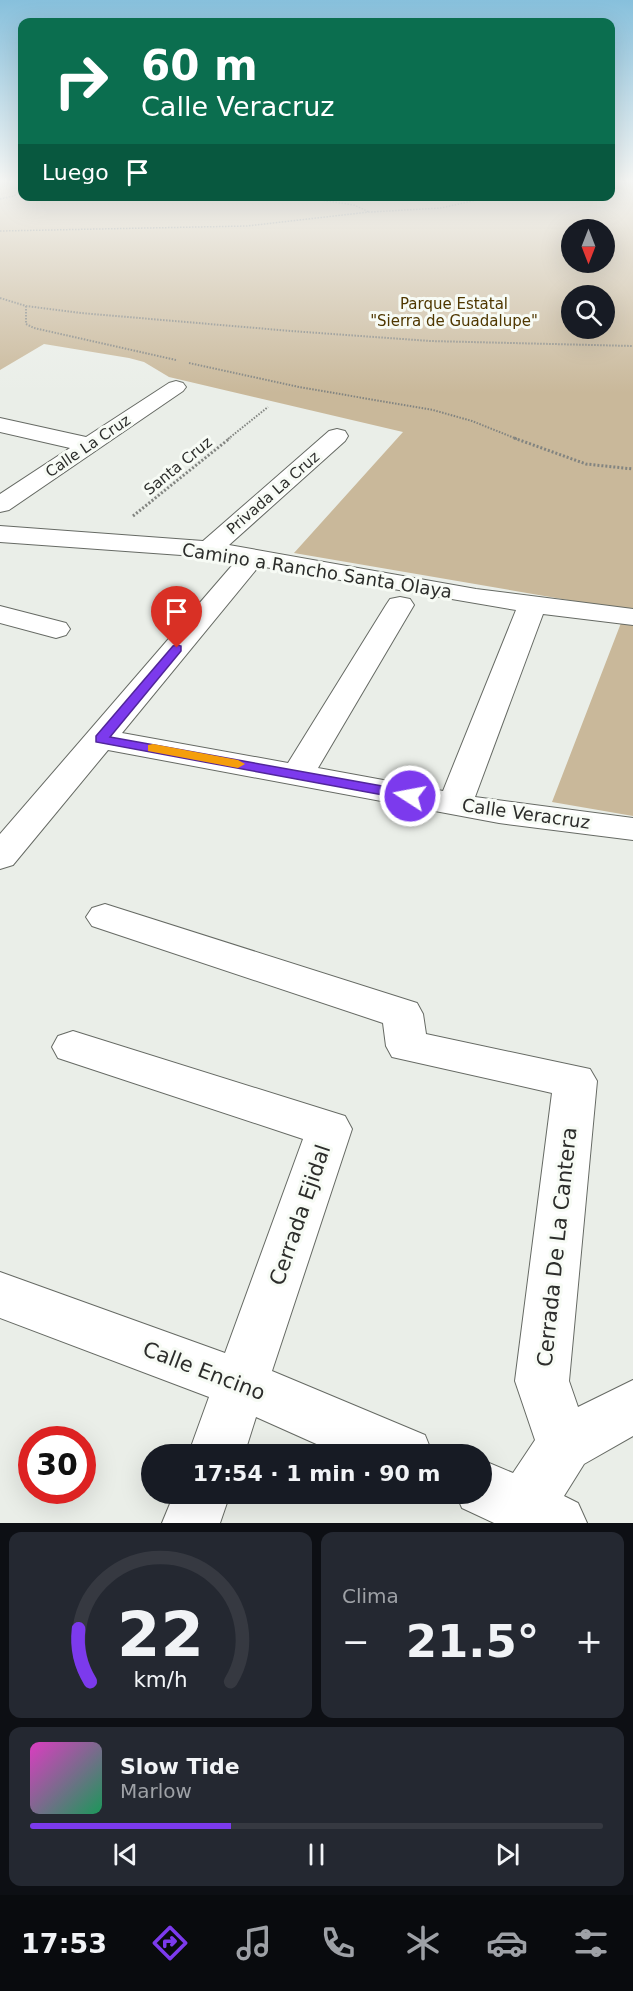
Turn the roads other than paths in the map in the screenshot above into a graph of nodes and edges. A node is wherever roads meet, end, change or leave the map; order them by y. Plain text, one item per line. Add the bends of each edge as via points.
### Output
1 (176, 387) dead end
2 (0, 425) edge
3 (337, 436) dead end
4 (89, 445) junction
5 (0, 505) edge
6 (0, 534) edge
7 (209, 549) junction
8 (253, 557) junction
9 (533, 604) junction
10 (400, 605) dead end
11 (0, 614) edge
12 (633, 617) edge
13 (56, 629) dead end
14 (101, 739) junction
15 (297, 775) junction
16 (455, 804) junction
17 (633, 829) edge
18 (0, 857) edge
19 (105, 917) dead end
20 (73, 1047) dead end
21 (0, 1295) edge
22 (243, 1385) junction
23 (633, 1406) edge
24 (220, 1444) edge
25 (380, 1444) edge
26 (564, 1445) junction
27 (198, 1504) edge
28 (521, 1506) edge
29 (191, 1523) edge

1 - 4 street, Calle La Cruz
2 - 4 street
3 - 7 street, Privada La Cruz
4 - 5 street, Calle La Cruz
6 - 7 street, Camino a Rancho Santa Olaya
7 - 8 street, Camino a Rancho Santa Olaya
8 - 9 street, Camino a Rancho Santa Olaya
8 - 14 street
9 - 12 street, Camino a Rancho Santa Olaya
9 - 16 street
10 - 15 street
11 - 13 street
14 - 15 street, Calle Veracruz
14 - 18 street
15 - 16 street, Calle Veracruz
16 - 17 street, Calle Veracruz
19 - 26 street, Cerrada De La Cantera via 402,1014 407,1046 575,1081 542,1381
20 - 22 street, Cerrada Ejidal via 329,1129
21 - 22 street, Calle Encino
22 - 24 street
22 - 25 street, Calle Encino
23 - 26 street
26 - 28 street
27 - 29 street

